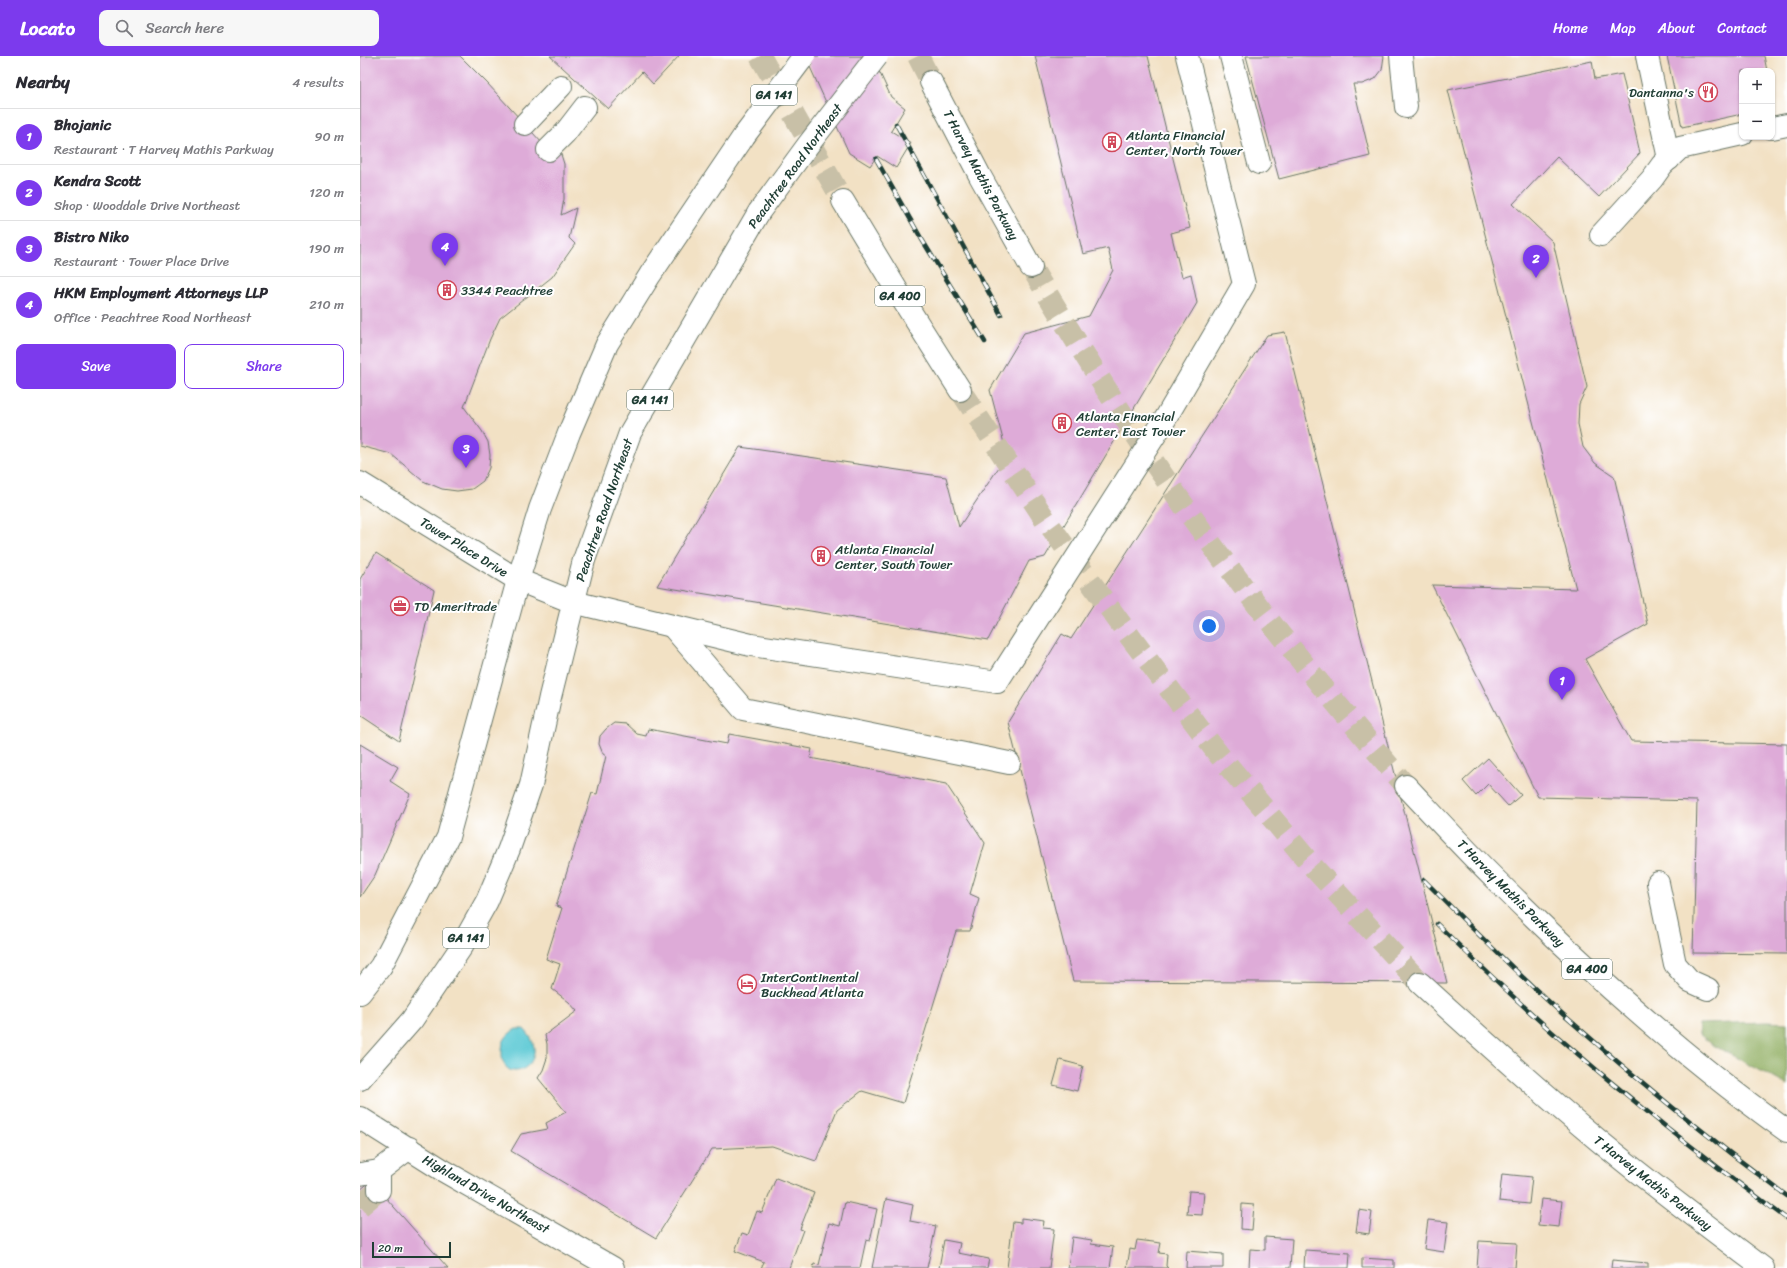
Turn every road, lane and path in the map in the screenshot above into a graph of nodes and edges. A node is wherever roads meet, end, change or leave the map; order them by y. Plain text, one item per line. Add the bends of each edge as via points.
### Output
1 (804, 56) edge
2 (877, 56) edge
3 (1187, 56) edge
4 (1231, 56) edge
5 (1401, 56) edge
6 (1647, 56) edge
7 (931, 82) tunnel mouth
8 (561, 86) dead end
9 (1406, 107) dead end
10 (585, 108) dead end
11 (525, 124) dead end
12 (1787, 125) edge
13 (1775, 127) edge
14 (1739, 135) edge
15 (548, 150) dead end
16 (1669, 159) junction
17 (1259, 163) dead end
18 (843, 201) tunnel mouth
19 (1601, 235) dead end
20 (1031, 267) tunnel mouth
21 (960, 390) tunnel mouth
22 (360, 483) edge
23 (518, 580) junction
24 (573, 602) junction
25 (672, 626) junction
26 (1009, 763) dead end
27 (1406, 786) tunnel mouth
28 (1658, 883) dead end
29 (1420, 983) tunnel mouth
30 (1708, 989) dead end
31 (360, 993) edge
32 (360, 1079) edge
33 (360, 1118) edge
34 (1787, 1131) edge
35 (409, 1148) junction
36 (373, 1178) tunnel mouth
37 (613, 1268) edge
38 (1763, 1268) edge

1 - 23 main road, GA 141, bridge via 744,136 650,275 607,344 566,440 540,509
2 - 24 main road, Peachtree Road Northeast / GA 141, bridge via 759,212 630,433 584,560
3 - 25 main road, Tower Place Drive via 1244,284 1164,421 997,682 751,646
4 - 17 main road
5 - 9 main road
6 - 16 main road
7 - 20 main road, T Harvey Mathis Parkway
8 - 11 main road
10 - 15 main road
12 - 13 main road
14 - 16 main road via 1680,148
16 - 19 main road
18 - 21 main road, GA 400
22 - 23 main road, Tower Place Drive
23 - 24 main road, Tower Place Drive
23 - 31 main road, GA 141 via 448,837 382,966
24 - 25 main road, Tower Place Drive
24 - 32 main road, Peachtree Road Northeast / GA 141 via 531,785 509,849 487,901 460,949 412,1020
25 - 26 main road via 743,709
27 - 34 main road, T Harvey Mathis Parkway / GA 400 via 1499,883 1589,970 1679,1048
28 - 30 main road via 1675,964 1690,981
29 - 38 main road, T Harvey Mathis Parkway via 1598,1140
33 - 35 main road, Highland Drive Northeast
35 - 36 main road
35 - 37 main road, Highland Drive Northeast via 444,1171

